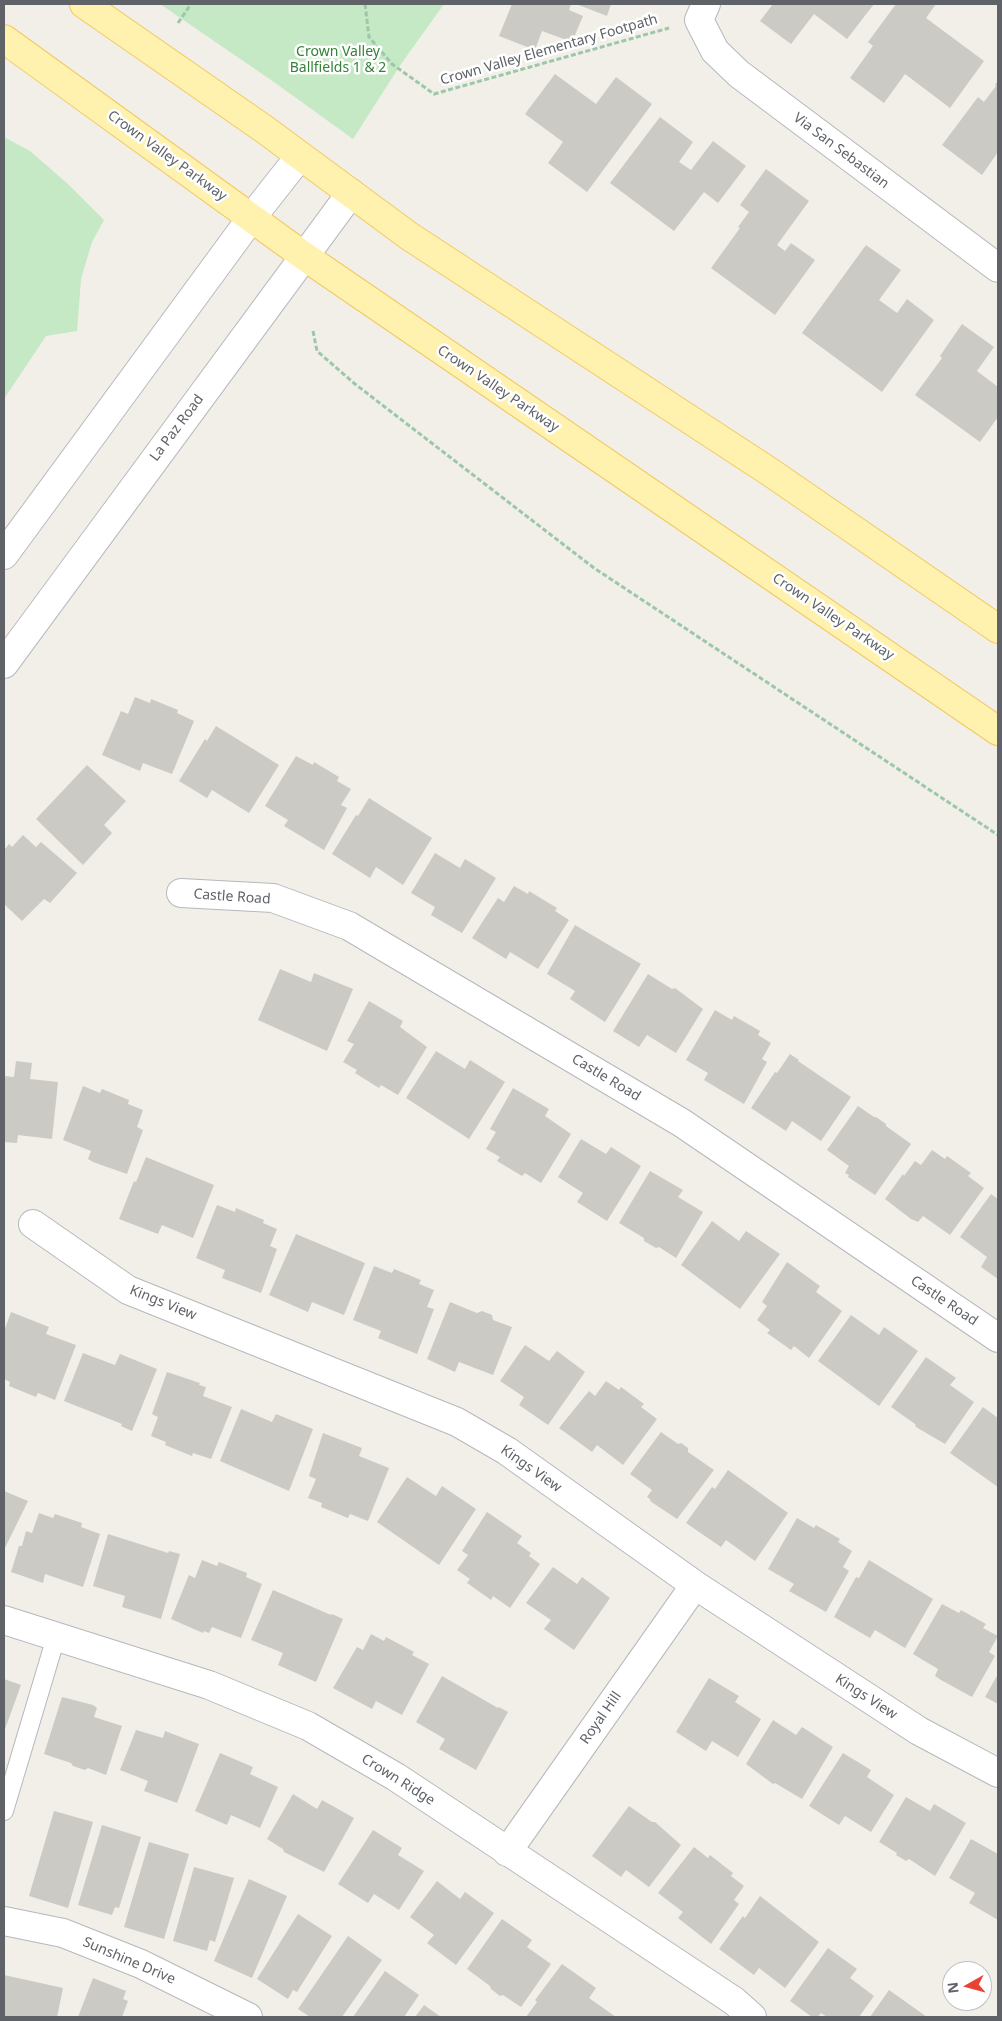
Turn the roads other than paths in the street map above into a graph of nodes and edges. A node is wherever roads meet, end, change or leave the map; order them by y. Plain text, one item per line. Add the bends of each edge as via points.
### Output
1 (84, 4) edge
2 (703, 12) edge
3 (4, 39) edge
4 (300, 156) junction
5 (351, 193) junction
6 (252, 217) junction
7 (304, 256) junction
8 (998, 268) edge
9 (4, 555) edge
10 (998, 629) edge
11 (4, 664) edge
12 (998, 730) edge
13 (181, 893) dead end
14 (32, 1224) dead end
15 (998, 1338) edge
16 (694, 1585) junction
17 (4, 1620) edge
18 (56, 1637) junction
19 (998, 1773) edge
20 (4, 1811) edge
21 (507, 1852) junction
22 (4, 1921) edge
23 (248, 2017) edge
24 (752, 2017) edge

1 - 4 main road
2 - 8 street, Via San Sebastian via 715,51 739,74
3 - 6 main road, Crown Valley Parkway
4 - 5 main road
4 - 6 street
5 - 7 street, La Paz Road
5 - 10 main road via 409,236 770,472
6 - 7 main road, Crown Valley Parkway
6 - 9 street
7 - 11 street, La Paz Road
7 - 12 main road, Crown Valley Parkway
13 - 15 street, Castle Road via 273,898 349,926 682,1123
14 - 16 street, Kings View via 128,1290 457,1422 506,1451
16 - 19 street, Kings View via 919,1731
16 - 21 street, Royal Hill
17 - 18 street, Crown Ridge
18 - 20 lane
18 - 21 street, Crown Ridge via 209,1685 308,1726 396,1777
21 - 24 street, Crown Ridge via 734,2001
22 - 23 street, Sunshine Drive via 63,1933 141,1964

